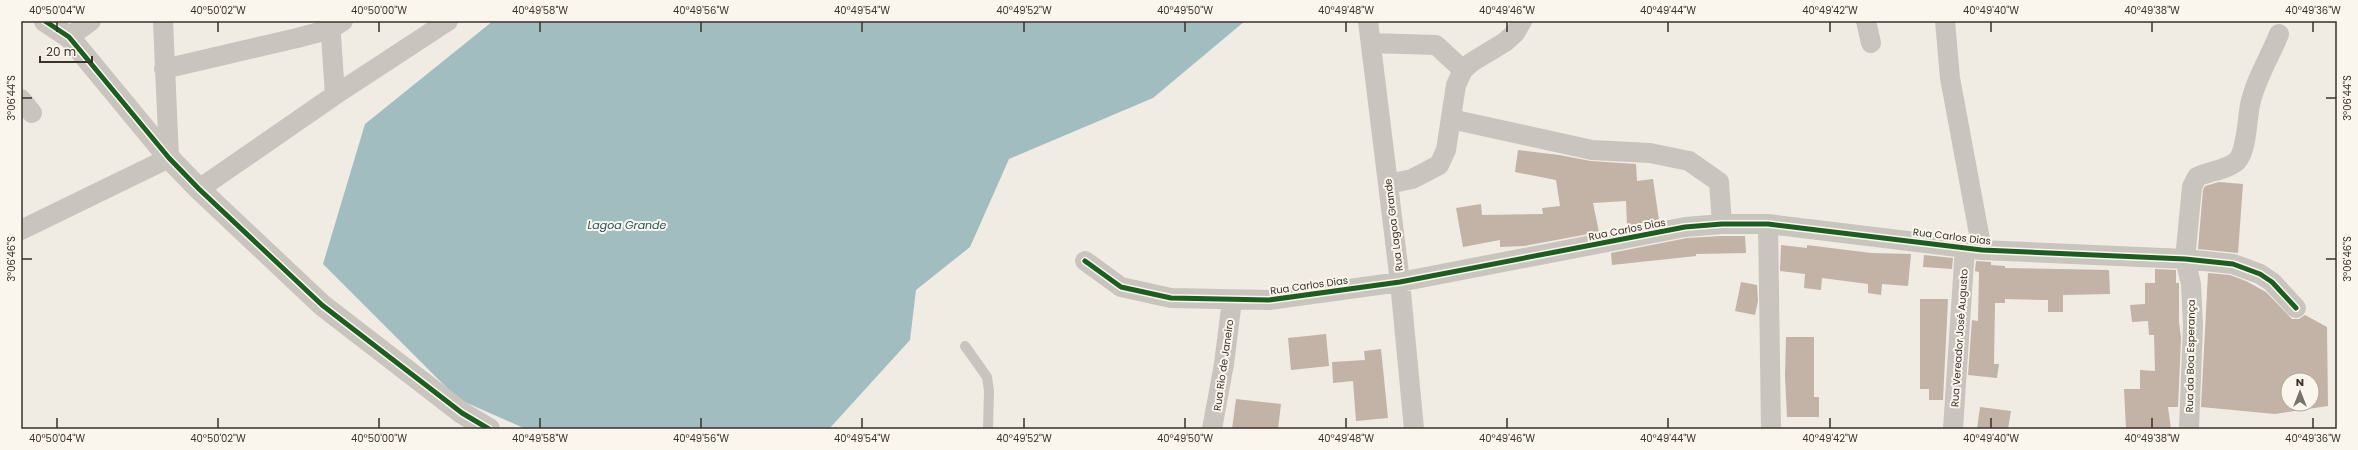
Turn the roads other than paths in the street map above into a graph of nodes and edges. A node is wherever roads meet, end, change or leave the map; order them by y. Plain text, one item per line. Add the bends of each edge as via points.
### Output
1 (91, 21) edge
2 (163, 21) edge
3 (448, 21) edge
4 (1368, 21) edge
5 (1522, 21) edge
6 (1866, 21) edge
7 (1945, 21) edge
8 (334, 24) edge
9 (55, 26) edge
10 (2279, 34) dead end
11 (1371, 43) junction
12 (1871, 43) dead end
13 (164, 69) junction
14 (1463, 70) junction
15 (335, 95) junction
16 (1451, 119) junction
17 (169, 158) junction
18 (1388, 184) junction
19 (200, 189) junction
20 (1722, 224) junction
21 (1768, 224) junction
22 (21, 230) edge
23 (1973, 248) junction
24 (2185, 259) junction
25 (1085, 261) dead end
26 (1400, 282) junction
27 (1232, 300) junction
28 (2296, 308) dead end
29 (965, 346) dead end
30 (489, 429) edge
31 (988, 429) edge
32 (1212, 429) edge
33 (1414, 429) edge
34 (1770, 429) edge
35 (1953, 429) edge
36 (2189, 429) edge

1 - 9 street
2 - 13 street
3 - 15 street
4 - 11 street, Rua Lagoa Grande
5 - 14 street via 1515,33 1505,42
6 - 12 street
7 - 23 street, Rua Vereador José Augusto via 1950,78
8 - 13 street via 248,50
8 - 15 street
9 - 17 street
10 - 24 street, Rua da Boa Esperança via 2258,78 2250,103 2239,158 2224,168 2197,177 2193,183
11 - 14 street via 1436,46
11 - 18 street, Rua Lagoa Grande
13 - 17 street
14 - 16 street via 1456,85
15 - 19 street
16 - 18 street via 1446,150 1439,165 1412,179
16 - 20 street via 1592,150 1650,153 1690,161 1719,182
17 - 19 street
17 - 22 street
18 - 26 street, Rua Lagoa Grande
19 - 30 street via 322,305 462,413
20 - 21 street, Rua Carlos Dias
20 - 26 street, Rua Carlos Dias via 1671,230
21 - 23 street, Rua Carlos Dias
21 - 34 street
23 - 24 street, Rua Carlos Dias
23 - 35 street, Rua Vereador José Augusto
24 - 28 street, Rua Carlos Dias via 2248,268 2272,282
24 - 36 street, Rua da Boa Esperança via 2191,284 2193,325
25 - 27 street, Rua Carlos Dias via 1121,287 1171,298
26 - 27 street, Rua Carlos Dias via 1269,300
26 - 33 street, Rua Lagoa Grande
27 - 32 street, Rua Rio de Janeiro
29 - 31 lane via 987,377

